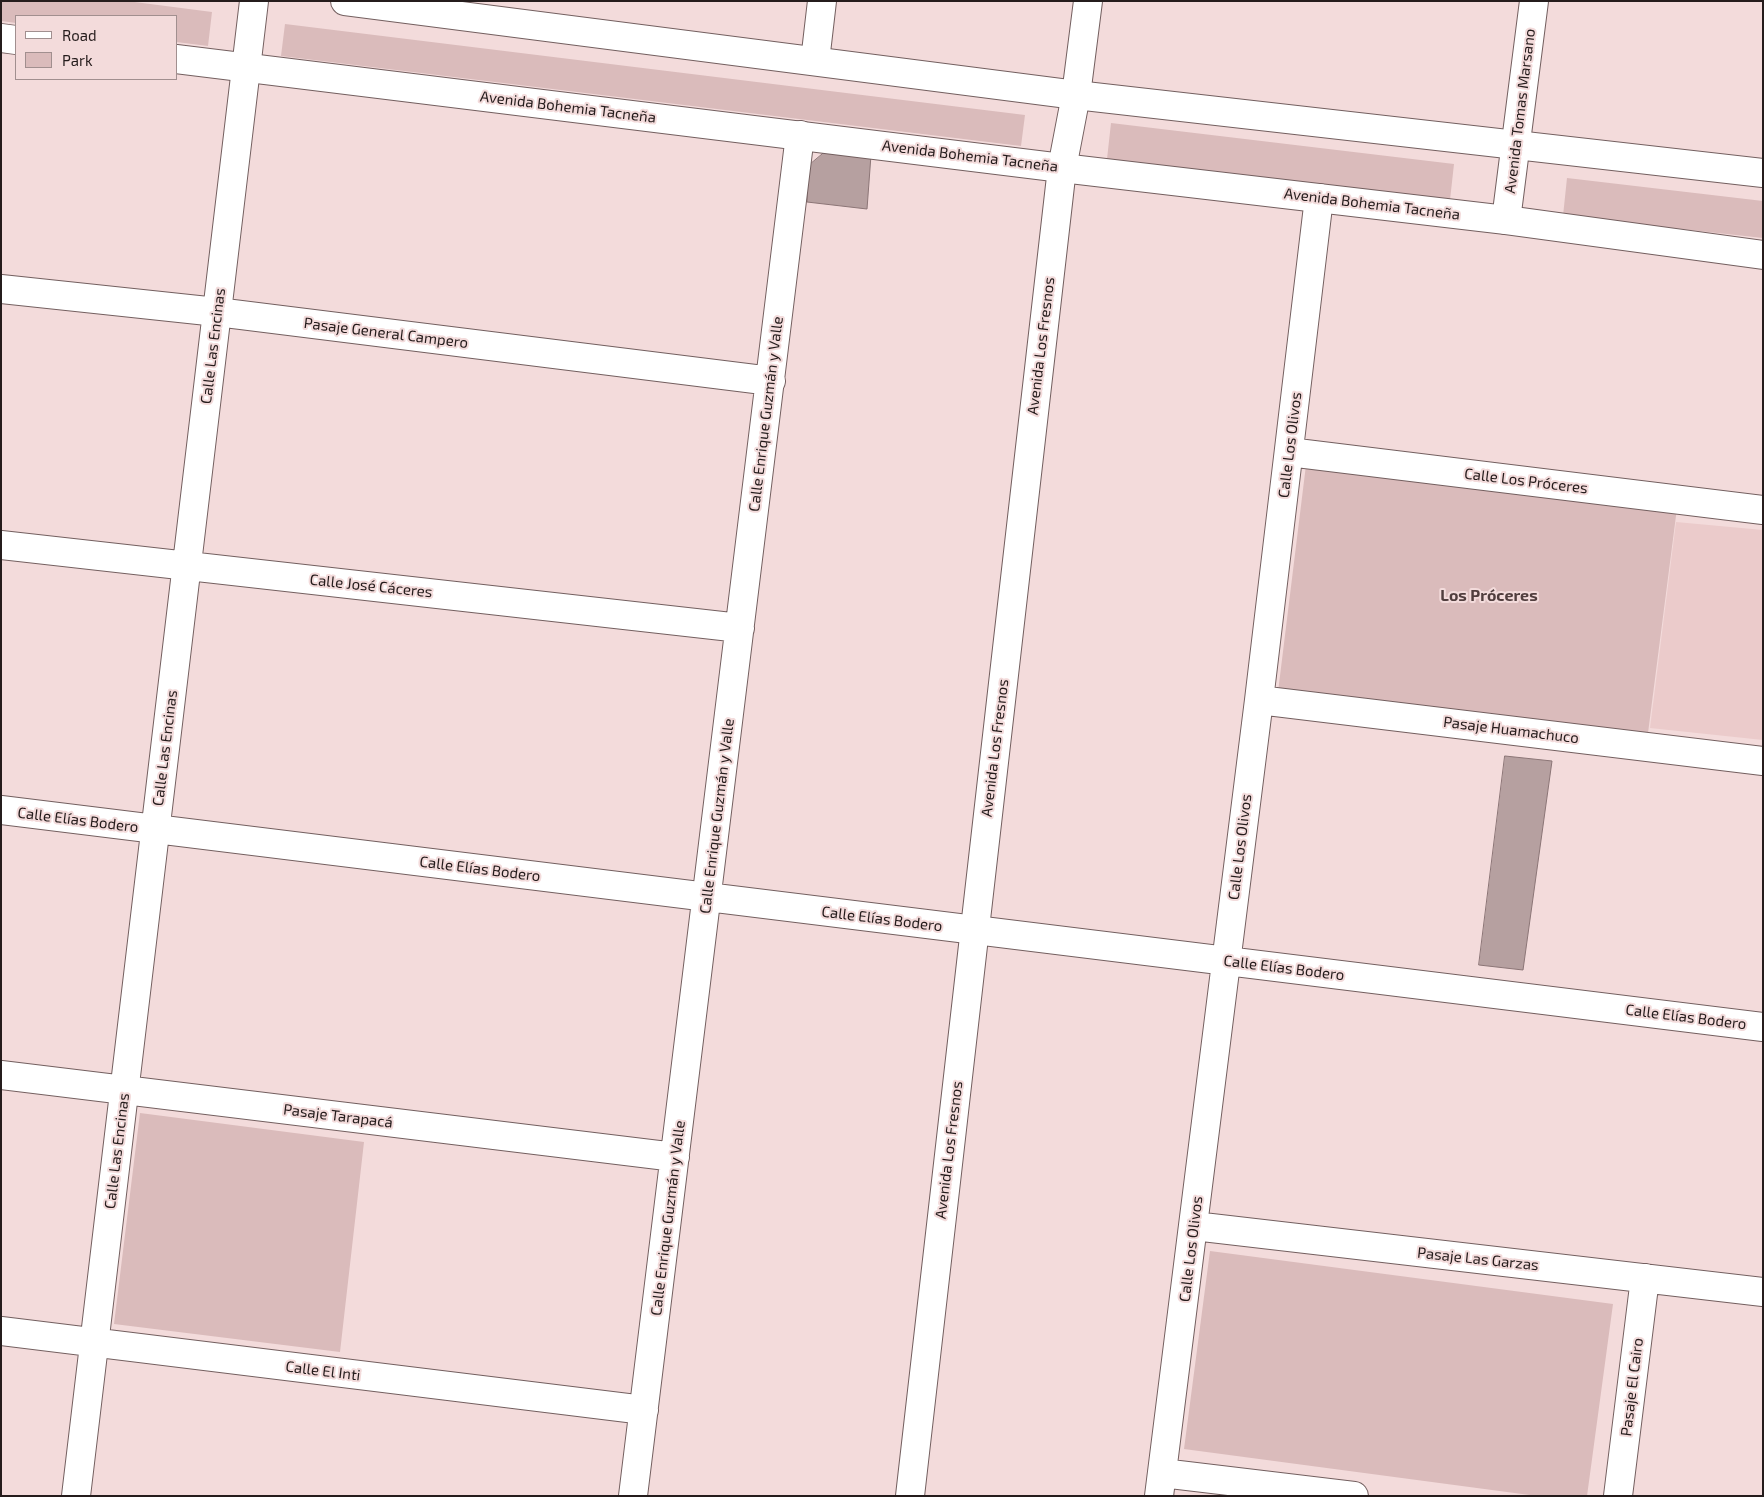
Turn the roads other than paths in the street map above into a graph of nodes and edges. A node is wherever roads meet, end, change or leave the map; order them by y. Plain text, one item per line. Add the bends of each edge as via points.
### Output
1 (254, 1) edge
2 (346, 1) edge
3 (822, 1) edge
4 (1088, 1) edge
5 (1534, 1) edge
6 (1, 38) edge
7 (15, 40) edge
8 (178, 59) edge
9 (814, 61) junction
10 (246, 68) junction
11 (1076, 95) junction
12 (800, 136) junction
13 (1516, 145) junction
14 (1062, 168) junction
15 (1763, 173) edge
16 (1320, 198) junction
17 (1506, 220) junction
18 (1763, 255) edge
19 (1, 289) edge
20 (217, 312) junction
21 (770, 381) junction
22 (1289, 452) junction
23 (1763, 510) edge
24 (1, 545) edge
25 (187, 565) junction
26 (740, 628) junction
27 (1259, 700) junction
28 (1763, 761) edge
29 (1, 810) edge
30 (155, 829) junction
31 (707, 897) junction
32 (974, 930) junction
33 (1226, 961) junction
34 (1763, 1027) edge
35 (1, 1075) edge
36 (124, 1089) junction
37 (675, 1157) junction
38 (1194, 1226) junction
39 (1645, 1278) junction
40 (1763, 1292) edge
41 (1, 1332) edge
42 (94, 1343) junction
43 (644, 1410) junction
44 (1161, 1484) edge
45 (76, 1496) edge
46 (633, 1496) edge
47 (910, 1496) edge
48 (1354, 1496) edge
49 (1618, 1496) edge

1 - 10 street, Calle Las Encinas
2 - 9 street
3 - 9 street
4 - 11 street, Avenida Los Fresnos
5 - 13 street, Avenida Tomas Marsano
6 - 7 street
8 - 10 street, Avenida Bohemia Tacneña
9 - 11 street
10 - 12 street, Avenida Bohemia Tacneña
10 - 20 street, Calle Las Encinas
11 - 13 street
11 - 14 street, Avenida Los Fresnos
12 - 14 street, Avenida Bohemia Tacneña
12 - 21 street, Calle Enrique Guzmán y Valle
13 - 15 street
13 - 17 street, Avenida Tomas Marsano
14 - 16 street, Avenida Bohemia Tacneña
14 - 32 street, Avenida Los Fresnos
16 - 17 street, Avenida Bohemia Tacneña
16 - 22 street, Calle Los Olivos
17 - 18 street, Avenida Bohemia Tacneña
19 - 20 street, Pasaje General Campero
20 - 21 street, Pasaje General Campero
20 - 25 street, Calle Las Encinas
21 - 26 street, Calle Enrique Guzmán y Valle
22 - 23 street, Calle Los Próceres
22 - 27 street, Calle Los Olivos
24 - 25 street, Calle José Cáceres
25 - 26 street, Calle José Cáceres
25 - 30 street, Calle Las Encinas
26 - 31 street, Calle Enrique Guzmán y Valle
27 - 28 street, Pasaje Huamachuco
27 - 33 street, Calle Los Olivos
29 - 30 street, Calle Elías Bodero
30 - 31 street, Calle Elías Bodero
30 - 36 street, Calle Las Encinas
31 - 32 street, Calle Elías Bodero
31 - 37 street, Calle Enrique Guzmán y Valle
32 - 33 street, Calle Elías Bodero
32 - 47 street, Avenida Los Fresnos
33 - 34 street, Calle Elías Bodero
33 - 38 street, Calle Los Olivos
35 - 36 street, Pasaje Tarapacá
36 - 37 street, Pasaje Tarapacá
36 - 42 street, Calle Las Encinas
37 - 43 street, Calle Enrique Guzmán y Valle
38 - 39 street, Pasaje Las Garzas
38 - 44 street, Calle Los Olivos
39 - 40 street, Pasaje Las Garzas
39 - 49 street, Pasaje El Cairo
41 - 42 street, Calle El Inti
42 - 43 street, Calle El Inti
42 - 45 street, Calle Las Encinas
43 - 46 street, Calle Enrique Guzmán y Valle
44 - 48 street

